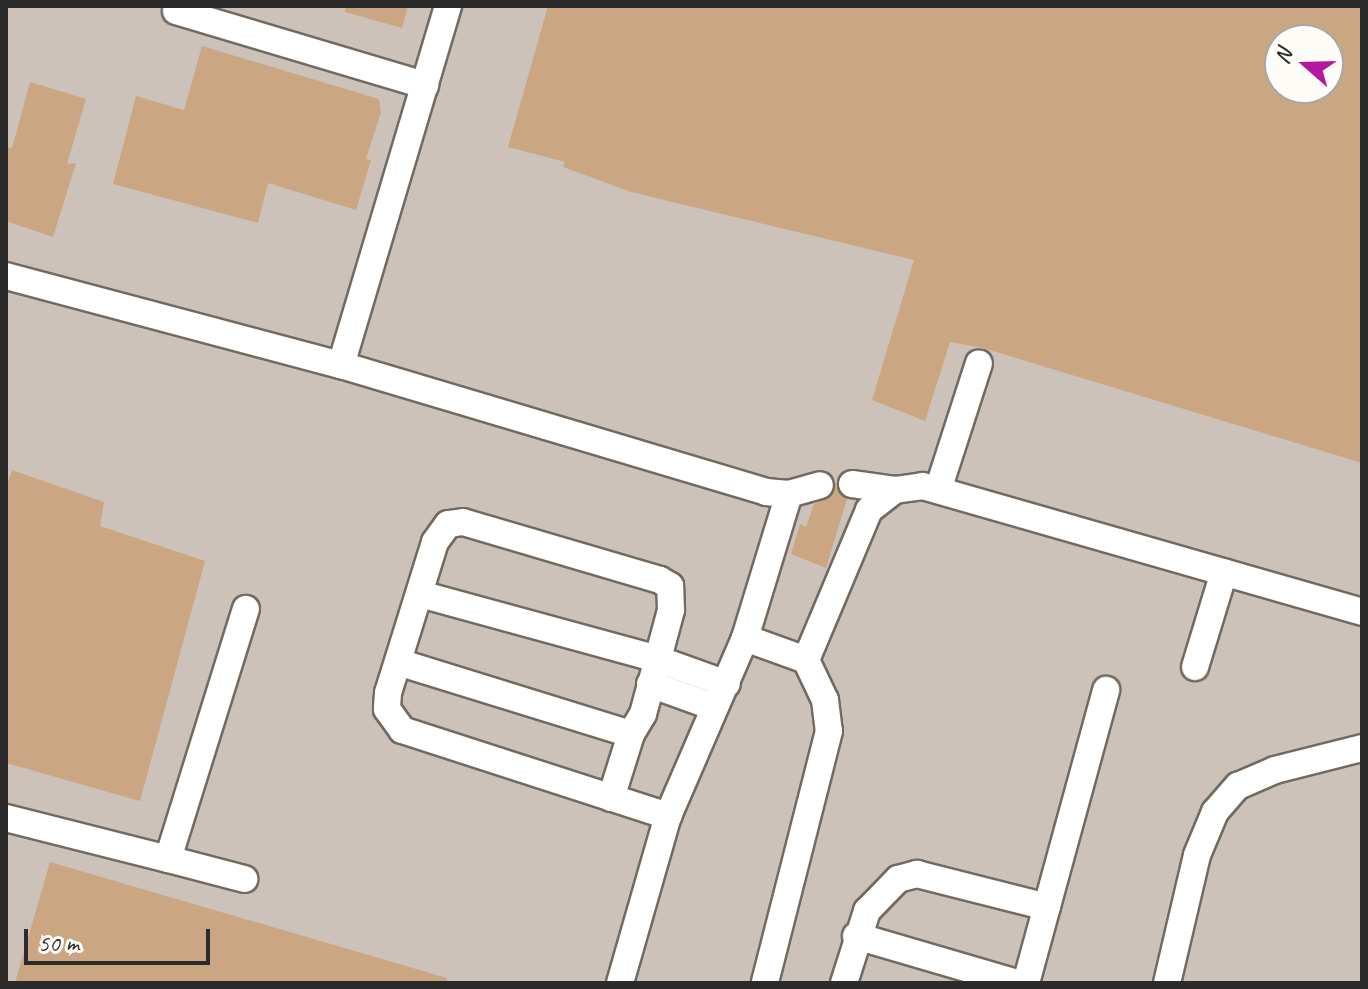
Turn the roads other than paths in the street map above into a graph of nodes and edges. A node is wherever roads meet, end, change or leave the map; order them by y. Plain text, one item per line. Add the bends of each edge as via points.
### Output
1 (448, 6) edge
2 (176, 11) dead end
3 (425, 85) junction
4 (7, 276) edge
5 (979, 363) dead end
6 (341, 365) junction
7 (852, 484) dead end
8 (820, 485) dead end
9 (895, 490) junction
10 (938, 490) junction
11 (789, 494) junction
12 (1224, 572) junction
13 (420, 594) junction
14 (246, 609) dead end
15 (1362, 612) edge
16 (745, 638) junction
17 (806, 660) junction
18 (398, 662) junction
19 (1195, 667) dead end
20 (654, 672) junction
21 (1106, 690) dead end
22 (721, 696) junction
23 (631, 734) junction
24 (1362, 748) edge
25 (611, 798) junction
26 (668, 816) junction
27 (6, 818) edge
28 (168, 859) junction
29 (244, 879) dead end
30 (1047, 907) junction
31 (856, 936) junction
32 (620, 983) edge
33 (765, 983) edge
34 (844, 983) edge
35 (1017, 983) edge
36 (1026, 983) edge
37 (1167, 983) edge

1 - 3 lane
2 - 3 lane
3 - 6 lane
4 - 6 lane
5 - 10 lane
6 - 11 lane via 766,492
7 - 9 lane
8 - 11 lane
9 - 10 lane
9 - 17 lane via 869,510
10 - 12 lane
11 - 16 lane
12 - 15 lane
12 - 19 lane
13 - 18 lane
13 - 20 lane
13 - 20 lane via 439,532 463,522 670,586 671,610
14 - 28 lane
16 - 17 lane
16 - 22 lane
17 - 33 lane via 825,700 827,752
18 - 23 lane
18 - 25 lane via 387,709 402,730
20 - 22 lane
20 - 23 lane via 643,714
21 - 30 lane
22 - 26 lane
23 - 25 lane
24 - 37 lane via 1275,770 1238,786 1215,812 1197,855
25 - 26 lane
26 - 32 lane
27 - 28 lane
28 - 29 lane
30 - 31 lane via 917,874 898,879 879,894
30 - 36 lane
31 - 34 lane
31 - 35 lane

